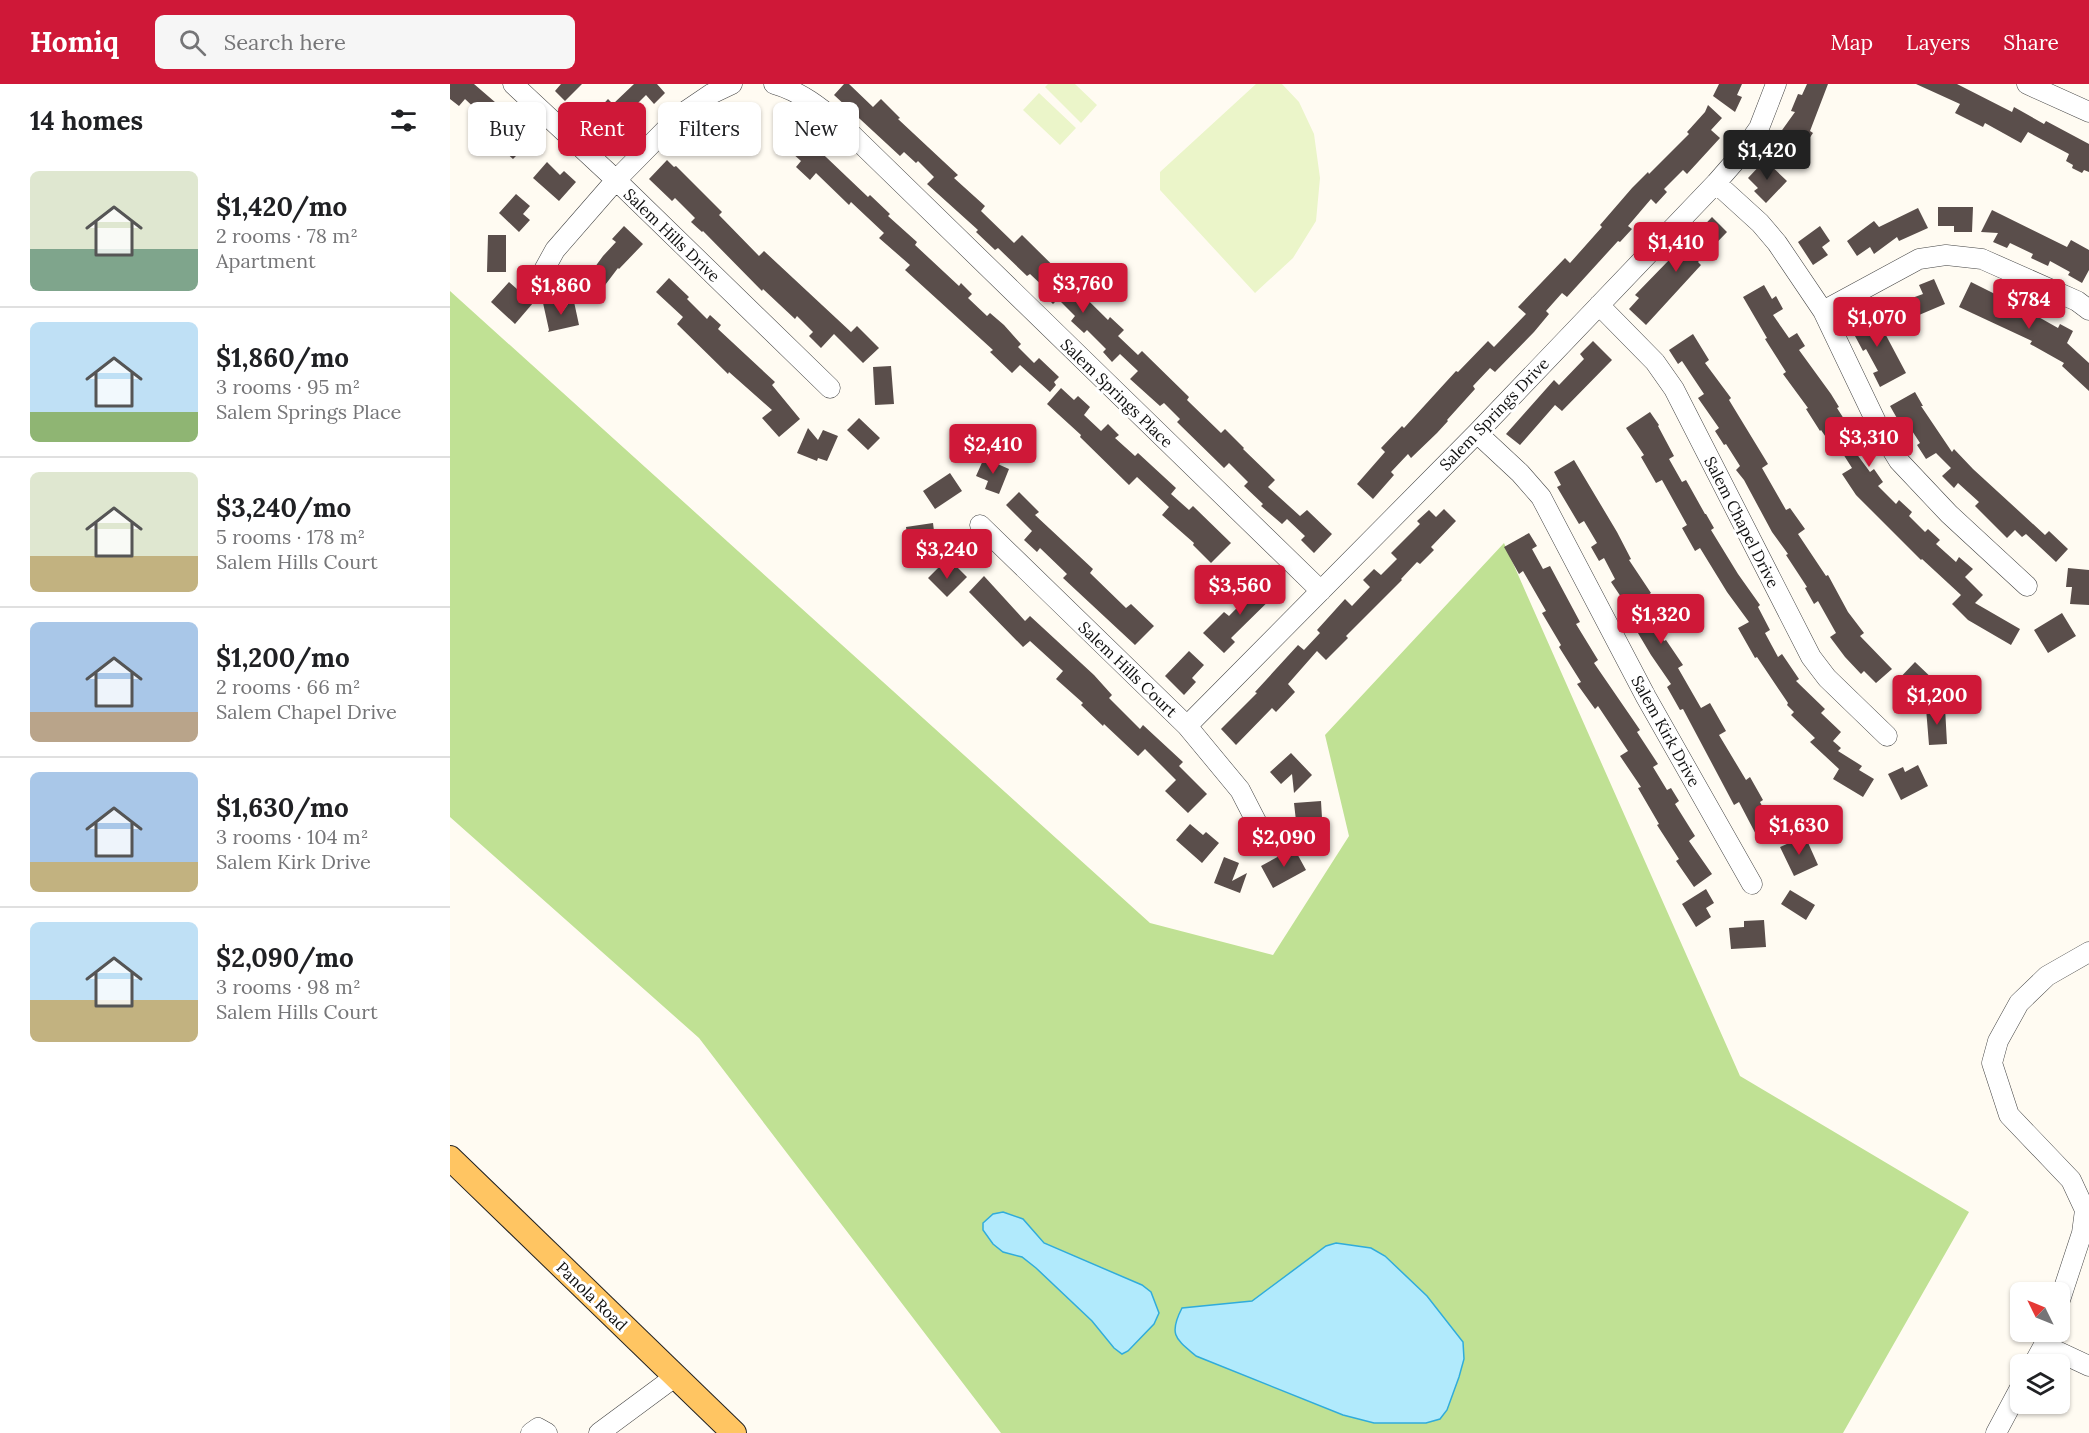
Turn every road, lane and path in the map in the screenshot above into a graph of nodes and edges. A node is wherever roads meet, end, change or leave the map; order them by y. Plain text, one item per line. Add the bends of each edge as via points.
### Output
1 (513, 84) edge
2 (732, 84) edge
3 (774, 84) edge
4 (1776, 84) edge
5 (2027, 84) edge
6 (2089, 112) edge
7 (616, 180) junction
8 (1716, 183) junction
9 (544, 270) dead end
10 (1599, 305) junction
11 (2089, 310) edge
12 (1824, 311) junction
13 (830, 388) dead end
14 (1477, 432) junction
15 (980, 525) dead end
16 (2027, 586) dead end
17 (1321, 591) junction
18 (1187, 726) junction
19 (1887, 736) dead end
20 (1259, 827) dead end
21 (1752, 884) dead end
22 (2089, 952) edge
23 (450, 1158) edge
24 (2066, 1282) edge
25 (2053, 1342) edge
26 (2089, 1366) edge
27 (676, 1376) junction
28 (2010, 1407) edge
29 (531, 1433) edge
30 (547, 1433) edge
31 (599, 1433) edge
32 (734, 1433) edge
33 (1996, 1433) edge

1 - 7 street, Salem Hills Drive
2 - 7 street via 680,115
3 - 17 street, Salem Springs Place via 810,100 844,127
4 - 8 street, Salem Springs Drive via 1759,128
5 - 6 street
7 - 9 street via 555,250
7 - 13 street, Salem Hills Drive
8 - 10 street, Salem Springs Drive
8 - 12 street via 1777,243
10 - 14 street, Salem Springs Drive
10 - 19 street, Salem Chapel Drive via 1655,362 1674,389 1811,657 1827,678
11 - 12 street via 1982,259 1946,255 1919,259
12 - 16 street via 1880,430 1899,461
14 - 17 street, Salem Springs Drive
14 - 21 street, Salem Kirk Drive via 1540,497 1646,697
15 - 18 street, Salem Hills Court
17 - 18 street, Salem Springs Drive
18 - 20 street, Salem Hills Court via 1240,790
22 - 24 street via 2047,976 2019,1003 1998,1041 1992,1063 2009,1115 2071,1180 2085,1210
23 - 27 main road, Panola Road
25 - 26 street
27 - 31 street
27 - 32 main road, Panola Road
28 - 33 street
29 - 30 street via 538,1428

